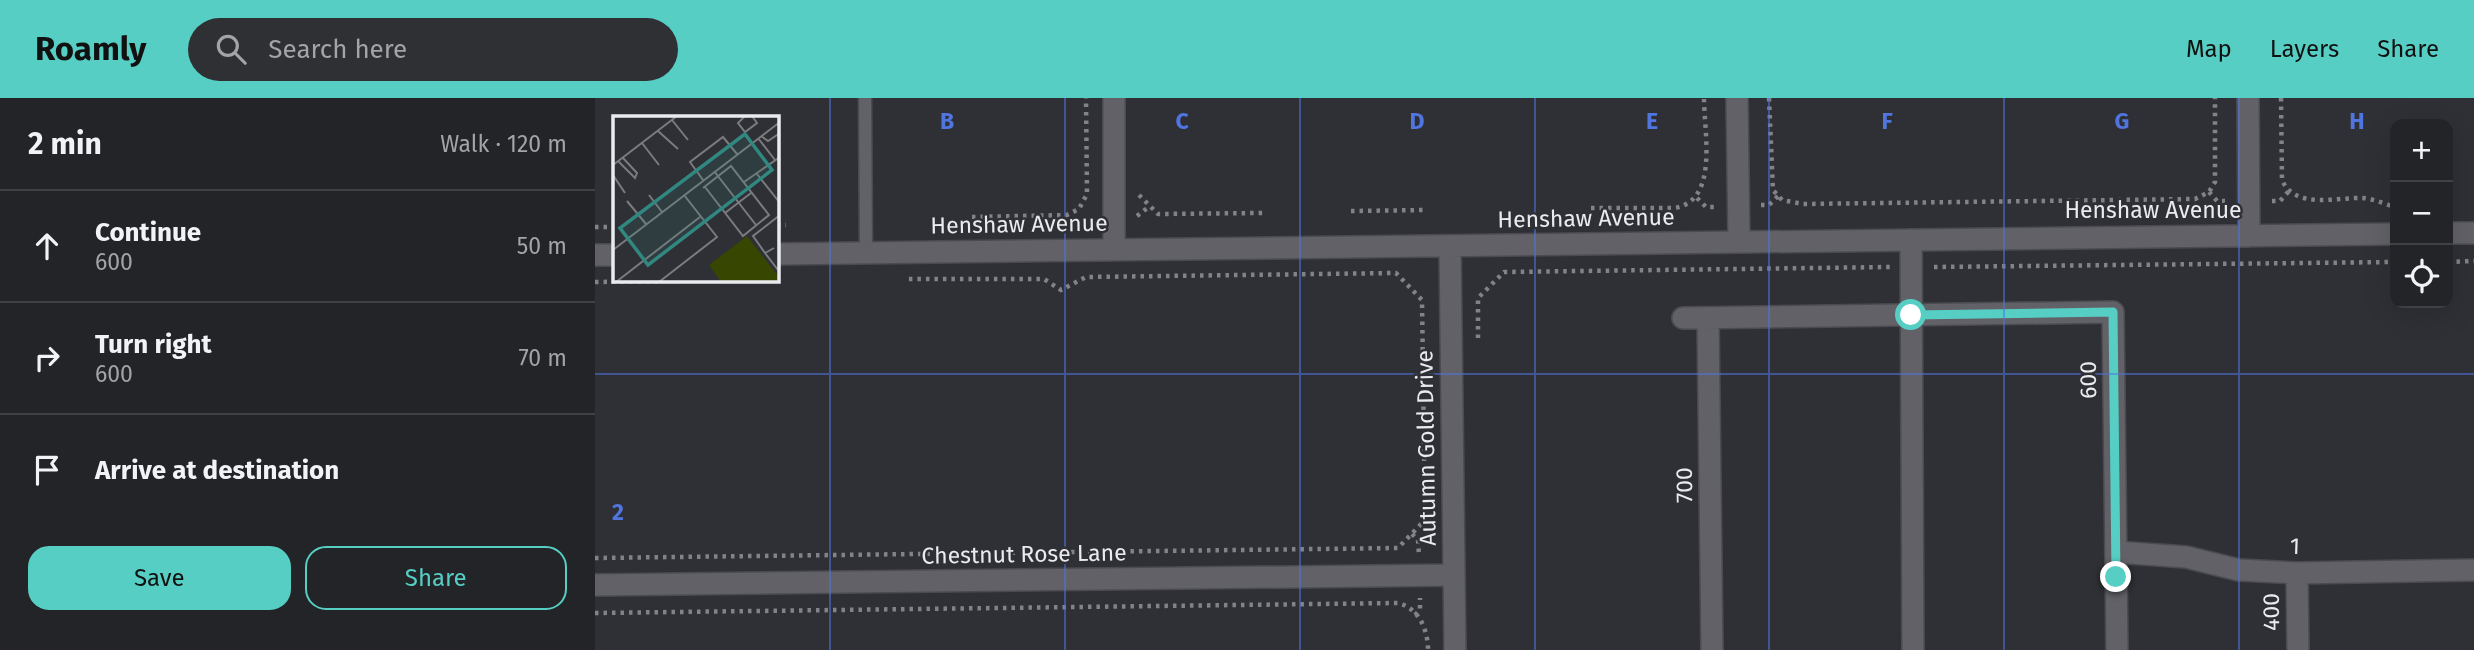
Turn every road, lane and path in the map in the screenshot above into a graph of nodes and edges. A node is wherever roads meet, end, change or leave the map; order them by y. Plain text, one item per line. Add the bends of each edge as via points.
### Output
1 (865, 98) edge
2 (1086, 98) edge
3 (1114, 98) edge
4 (1704, 98) edge
5 (1737, 98) edge
6 (1769, 98) edge
7 (2215, 98) edge
8 (2248, 98) edge
9 (2281, 98) edge
10 (1134, 191) dead end
11 (2390, 206) edge
12 (1591, 208) dead end
13 (1427, 210) dead end
14 (1351, 211) dead end
15 (1263, 213) dead end
16 (972, 217) dead end
17 (779, 225) edge
18 (786, 225) dead end
19 (595, 227) edge
20 (613, 227) edge
21 (2453, 233) edge
22 (2474, 233) edge
23 (2390, 234) edge
24 (2249, 236) junction
25 (1911, 240) junction
26 (1739, 242) junction
27 (1450, 246) junction
28 (1114, 250) junction
29 (866, 252) junction
30 (779, 254) edge
31 (613, 255) edge
32 (595, 256) edge
33 (2474, 261) edge
34 (2453, 262) edge
35 (899, 279) dead end
36 (595, 282) edge
37 (613, 282) edge
38 (1911, 315) junction
39 (1683, 318) dead end
40 (1708, 318) junction
41 (2116, 552) junction
42 (595, 558) edge
43 (2474, 570) edge
44 (2297, 573) junction
45 (1454, 575) junction
46 (595, 585) edge
47 (595, 613) edge
48 (1428, 650) edge
49 (1455, 650) edge
50 (1711, 650) edge
51 (1913, 650) edge
52 (2117, 650) edge
53 (2298, 650) edge

1 - 29 lane
2 - 16 path via 1087,194 1079,209 1067,215
3 - 28 street
4 - 12 path via 1705,173 1697,198 1675,208
5 - 26 street
6 - 7 path via 1772,184 1782,200 1796,204 2195,199 2209,192 2215,182
8 - 24 street
9 - 11 path via 2282,172 2289,191 2303,198 2365,198
10 - 15 path via 1158,214
13 - 14 path
17 - 18 path
19 - 20 path
21 - 22 street
23 - 24 street, Henshaw Avenue
24 - 25 street, Henshaw Avenue
25 - 26 street, Henshaw Avenue
25 - 38 street
26 - 27 street, Henshaw Avenue
27 - 28 street, Henshaw Avenue
27 - 45 street, Autumn Gold Drive
28 - 29 street, Henshaw Avenue
29 - 30 street, Henshaw Avenue
31 - 32 street
33 - 34 path
35 - 42 path via 1044,279 1061,290 1086,277 1397,273 1422,300 1425,520 1398,548
36 - 37 path
38 - 40 street, 600
38 - 41 street, 600 via 2113,312
38 - 51 street
39 - 40 street, 600
40 - 50 street, 700
41 - 44 street, 1 via 2186,557 2239,570
41 - 52 street, 600
43 - 44 street, 1
44 - 53 street, 400
45 - 46 street, Chestnut Rose Lane
45 - 49 street, Autumn Gold Drive
47 - 48 path via 1398,603 1425,625

